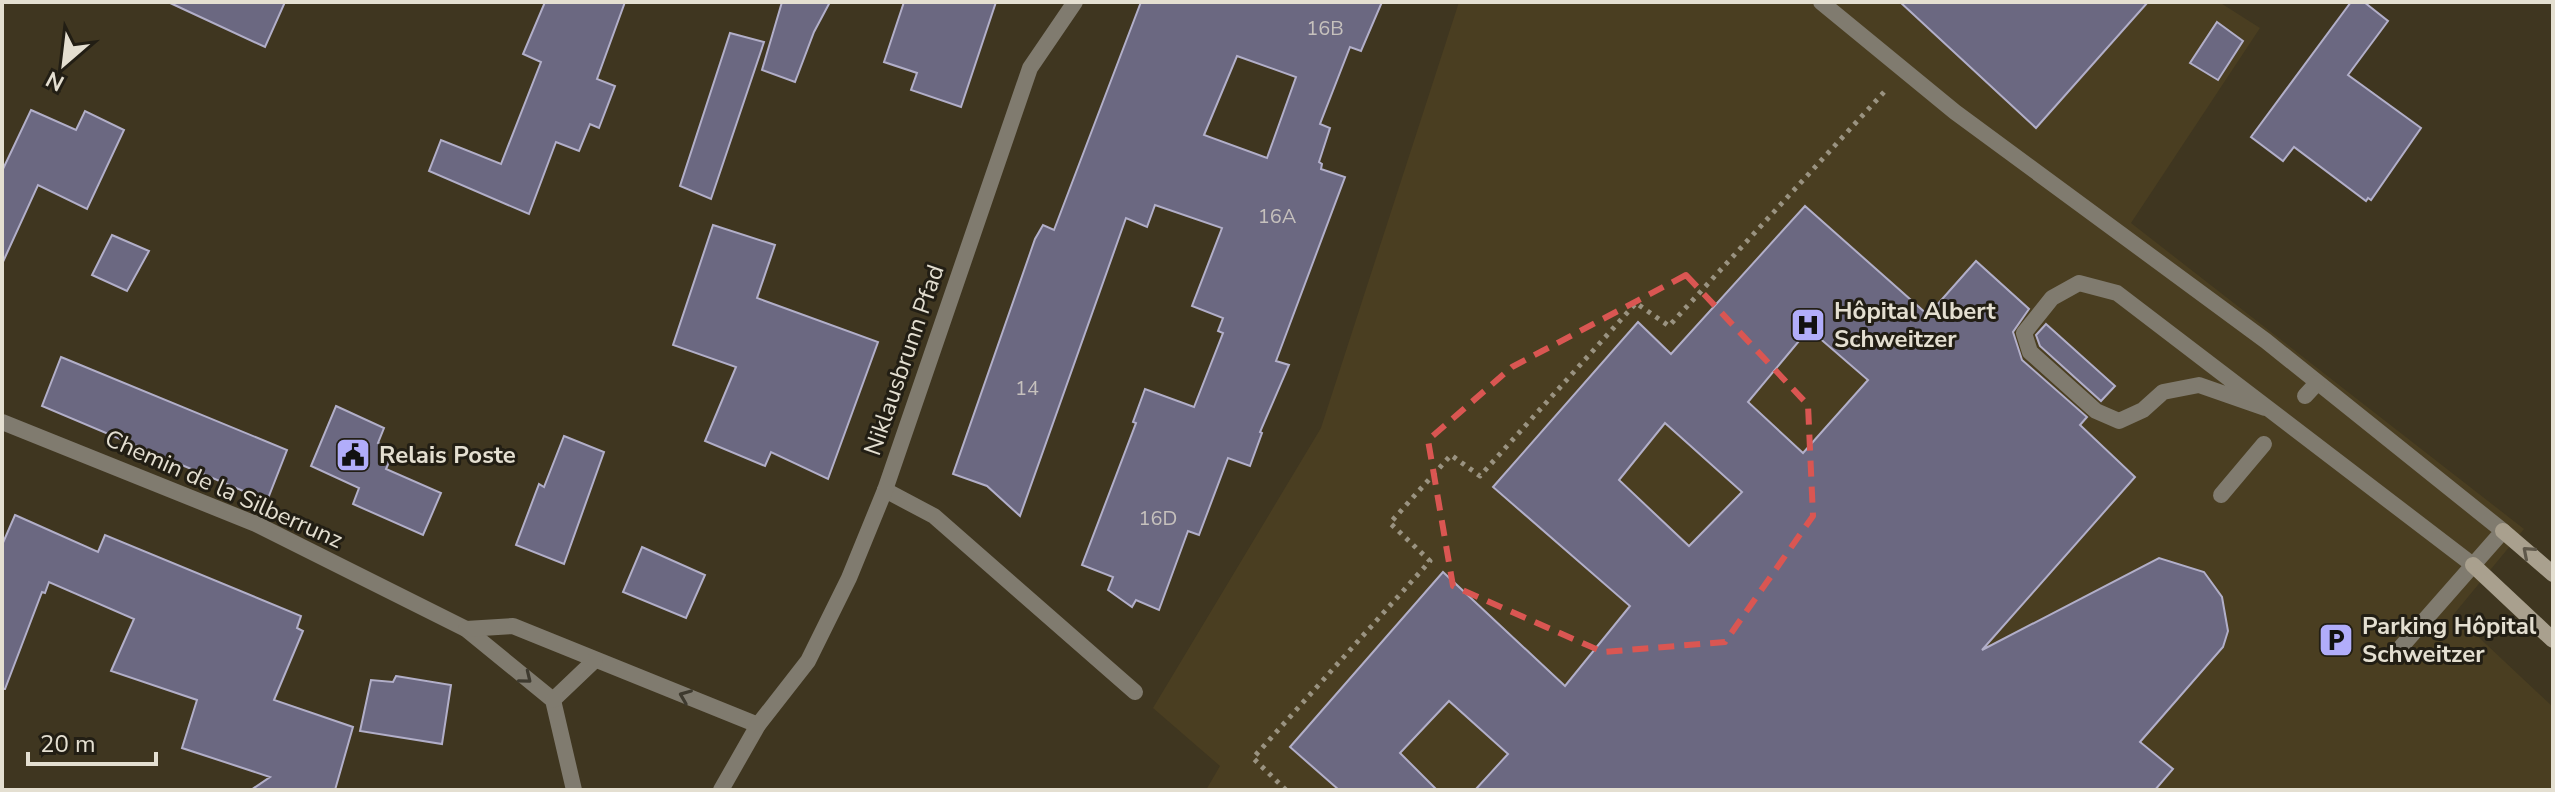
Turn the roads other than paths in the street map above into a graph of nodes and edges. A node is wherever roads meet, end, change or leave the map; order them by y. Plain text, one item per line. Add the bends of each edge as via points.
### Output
1 (1075, 2) edge
2 (1821, 2) edge
3 (2317, 383) junction
4 (2305, 396) dead end
5 (2265, 408) junction
6 (2, 422) edge
7 (2264, 444) dead end
8 (885, 490) junction
9 (2221, 495) dead end
10 (2503, 531) junction
11 (2473, 565) junction
12 (2553, 574) edge
13 (466, 629) junction
14 (2553, 640) edge
15 (2401, 647) dead end
16 (595, 660) junction
17 (1135, 692) dead end
18 (553, 700) junction
19 (758, 725) junction
20 (574, 790) edge
21 (721, 790) edge

1 - 8 street, Niklausbrunn Pfad via 1030,68
2 - 3 street via 1955,112
3 - 4 street
3 - 10 street
5 - 5 street via 2117,293 2079,283 2052,298 2024,333 2030,352 2096,411 2119,421 2143,410 2163,392 2199,385
5 - 11 street
6 - 13 street, Chemin de la Silberrunz via 256,524
7 - 9 street
8 - 17 street via 934,516
8 - 19 street, Niklausbrunn Pfad via 808,661
10 - 11 street
12 -> 10 main road
11 - 14 main road
11 - 15 street
13 - 16 street via 513,626
13 -> 18 street, Chemin de la Silberrunz
16 - 18 street
19 -> 16 street
18 - 20 street
19 - 21 street

